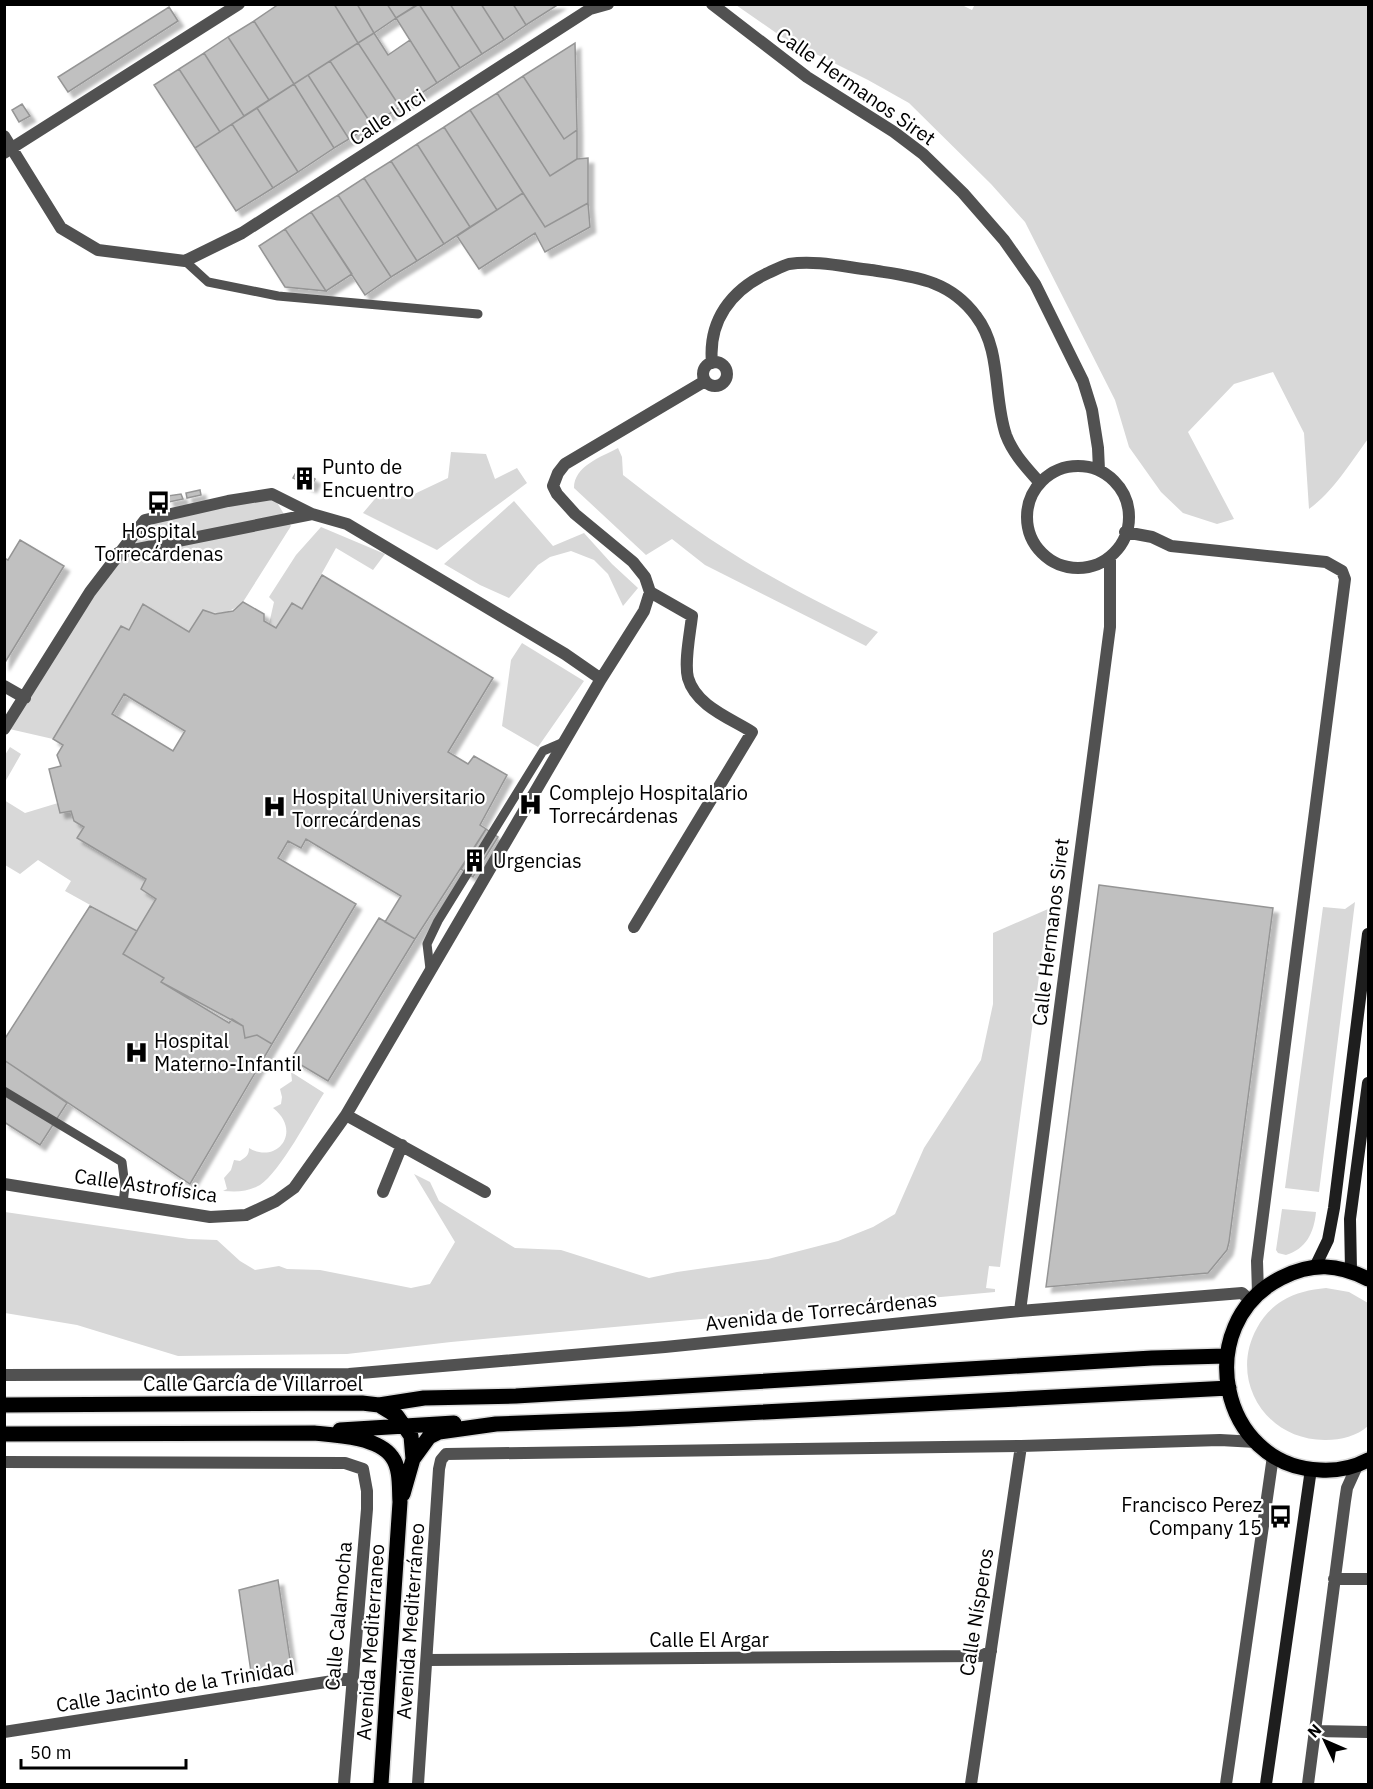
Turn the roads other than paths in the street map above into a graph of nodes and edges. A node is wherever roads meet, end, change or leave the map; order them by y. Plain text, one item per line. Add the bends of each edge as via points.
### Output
1 (239, 4) edge
2 (608, 4) edge
3 (712, 4) edge
4 (588, 7) edge
5 (4, 136) edge
6 (8, 151) edge
7 (185, 261) junction
8 (478, 315) dead end
9 (712, 363) junction
10 (705, 381) junction
11 (1099, 470) junction
12 (1040, 483) junction
13 (312, 514) junction
14 (1125, 532) junction
15 (118, 553) junction
16 (1110, 556) junction
17 (650, 592) junction
18 (602, 679) junction
19 (4, 686) edge
20 (25, 698) junction
21 (4, 729) edge
22 (564, 742) junction
23 (634, 927) dead end
24 (1368, 934) edge
25 (430, 969) junction
26 (1368, 1083) edge
27 (4, 1091) edge
28 (346, 1115) junction
29 (402, 1145) junction
30 (4, 1184) edge
31 (383, 1192) dead end
32 (485, 1192) dead end
33 (123, 1203) junction
34 (1315, 1267) junction
35 (1352, 1270) junction
36 (1368, 1278) edge
37 (1254, 1297) junction
38 (1020, 1311) junction
39 (1226, 1356) junction
40 (393, 1371) joint
41 (4, 1376) edge
42 (1229, 1388) junction
43 (4, 1405) edge
44 (379, 1405) junction
45 (496, 1424) junction
46 (405, 1426) junction
47 (314, 1433) junction
48 (4, 1434) edge
49 (1256, 1442) junction
50 (1021, 1446) junction
51 (1274, 1456) junction
52 (413, 1459) junction
53 (4, 1462) edge
54 (1363, 1463) edge
55 (1311, 1469) junction
56 (400, 1502) junction
57 (1334, 1579) junction
58 (1368, 1579) edge
59 (991, 1651) junction
60 (427, 1660) junction
61 (352, 1678) junction
62 (1315, 1731) junction
63 (4, 1732) edge
64 (1368, 1732) edge
65 (344, 1785) edge
66 (381, 1785) edge
67 (418, 1785) edge
68 (971, 1785) edge
69 (1226, 1785) edge
70 (1266, 1785) edge
71 (1308, 1785) edge

1 - 6 street
2 - 4 street, Calle Urci
3 - 11 street, Calle Hermanos Siret via 807,77 923,154 1004,240 1035,284 1083,381 1094,420
4 - 7 street, Calle Urci via 242,233
5 - 6 street
6 - 7 street via 61,228 98,250
7 - 8 lane via 208,282 278,296
9 - 10 street via 705,368
9 - 10 street via 723,365 725,381 715,386
9 - 12 street via 713,336 722,312 736,293 788,264 823,264 933,281 956,294 977,317 988,339 1006,435 1018,459
10 - 17 street via 565,464 553,486 574,514 633,562 645,577
11 - 12 street via 1079,466 1062,469 1048,474
11 - 14 street via 1124,496 1129,521
12 - 16 street via 1032,495 1027,521 1032,541 1043,555 1064,567 1082,568 1092,567
13 - 15 street
13 - 15 street via 272,494 228,501 145,520
13 - 18 street via 347,524
14 - 16 street
14 - 37 street via 1172,546 1326,562 1342,572 1345,579
15 - 20 street
16 - 38 street, Calle Hermanos Siret via 1110,627
17 - 18 street, Calle Astrofísica via 644,611
17 - 23 street via 692,616 688,677 695,693 705,704 752,732
18 - 22 street, Calle Astrofísica
19 - 20 street
20 - 21 street
22 - 25 street, Calle Astrofísica
22 - 25 lane via 543,751 438,921 427,944
24 - 34 street via 1334,1208 1328,1240
25 - 28 street, Calle Astrofísica
26 - 35 street via 1350,1219
27 - 33 lane via 122,1162
28 - 29 street
28 - 33 street, Calle Astrofísica via 294,1188 246,1215 210,1216
29 - 31 street
29 - 32 street
30 - 33 street, Calle Astrofísica
34 - 35 main road
34 - 37 main road via 1284,1276
35 - 36 main road
37 - 38 street, Avenida de Torrecárdenas via 1227,1293
37 - 39 main road via 1236,1323
38 - 40 street, Avenida de Torrecárdenas
39 - 42 main road
39 - 44 main road via 424,1398
40 - 41 street, Calle García de Villarroel
42 - 45 main road
42 - 49 main road via 1241,1420
43 - 44 main road, Calle García de Villarroel
44 - 46 main road, Calle García de Villarroel
45 - 46 main road
45 - 52 main road via 439,1432 429,1437
46 - 47 main road
46 - 52 main road via 411,1436
47 - 48 main road
47 - 56 main road via 355,1438 384,1449 397,1470
49 - 50 street
49 - 51 main road
50 - 59 street, Calle Nísperos
50 - 60 street, Avenida Mediterráneo via 446,1454 441,1460
51 - 55 main road
51 - 69 street
52 - 56 main road
53 - 61 street, Calle Calamocha via 345,1463 363,1469 367,1509
54 - 55 main road via 1333,1470
54 - 57 street via 1346,1495
55 - 70 street
56 - 66 main road, Avenida Mediterraneo
57 - 58 street
57 - 62 street
59 - 60 street, Calle El Argar via 981,1656
59 - 68 street, Calle Nísperos
60 - 67 street, Avenida Mediterráneo
61 - 63 street, Calle Jacinto de la Trinidad
61 - 65 street, Calle Calamocha
62 - 64 street
62 - 71 street

